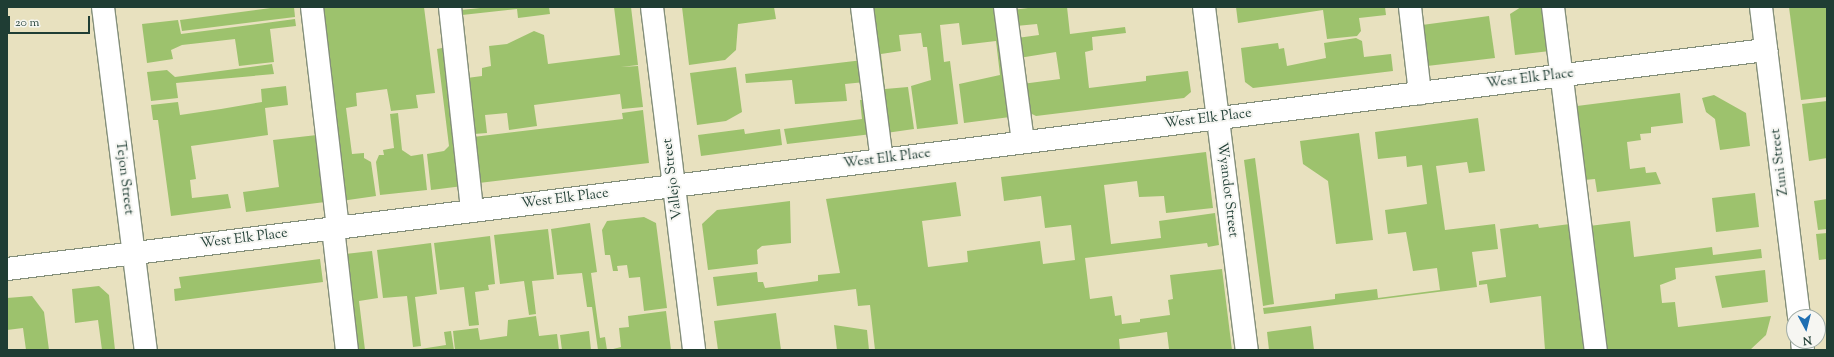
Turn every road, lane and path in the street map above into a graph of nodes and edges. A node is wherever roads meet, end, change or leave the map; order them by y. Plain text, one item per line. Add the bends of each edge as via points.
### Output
1 (103, 7) edge
2 (312, 7) edge
3 (450, 7) edge
4 (652, 7) edge
5 (862, 7) edge
6 (1005, 7) edge
7 (1204, 7) edge
8 (1410, 7) edge
9 (1553, 7) edge
10 (1761, 7) edge
11 (1766, 50) junction
12 (1561, 75) junction
13 (1420, 93) junction
14 (1218, 118) junction
15 (1023, 142) junction
16 (882, 160) junction
17 (674, 186) junction
18 (472, 211) junction
19 (335, 228) junction
20 (134, 253) junction
21 (7, 269) edge
22 (1798, 309) edge
23 (146, 350) edge
24 (347, 350) edge
25 (694, 350) edge
26 (1247, 350) edge
27 (1596, 350) edge

1 - 20 street, Tejon Street
2 - 19 street
3 - 18 street
4 - 17 street, Vallejo Street
5 - 16 street
6 - 15 street
7 - 14 street, Wyandot Street
8 - 13 street
9 - 12 street
10 - 11 street, Zuni Street
11 - 12 street, West Elk Place
11 - 22 street, Zuni Street
12 - 13 street, West Elk Place
12 - 27 street
13 - 14 street, West Elk Place
14 - 15 street, West Elk Place
14 - 26 street, Wyandot Street
15 - 16 street, West Elk Place
16 - 17 street, West Elk Place
17 - 18 street, West Elk Place
17 - 25 street, Vallejo Street
18 - 19 street, West Elk Place
19 - 20 street, West Elk Place
19 - 24 street
20 - 21 street, West Elk Place
20 - 23 street, Tejon Street

